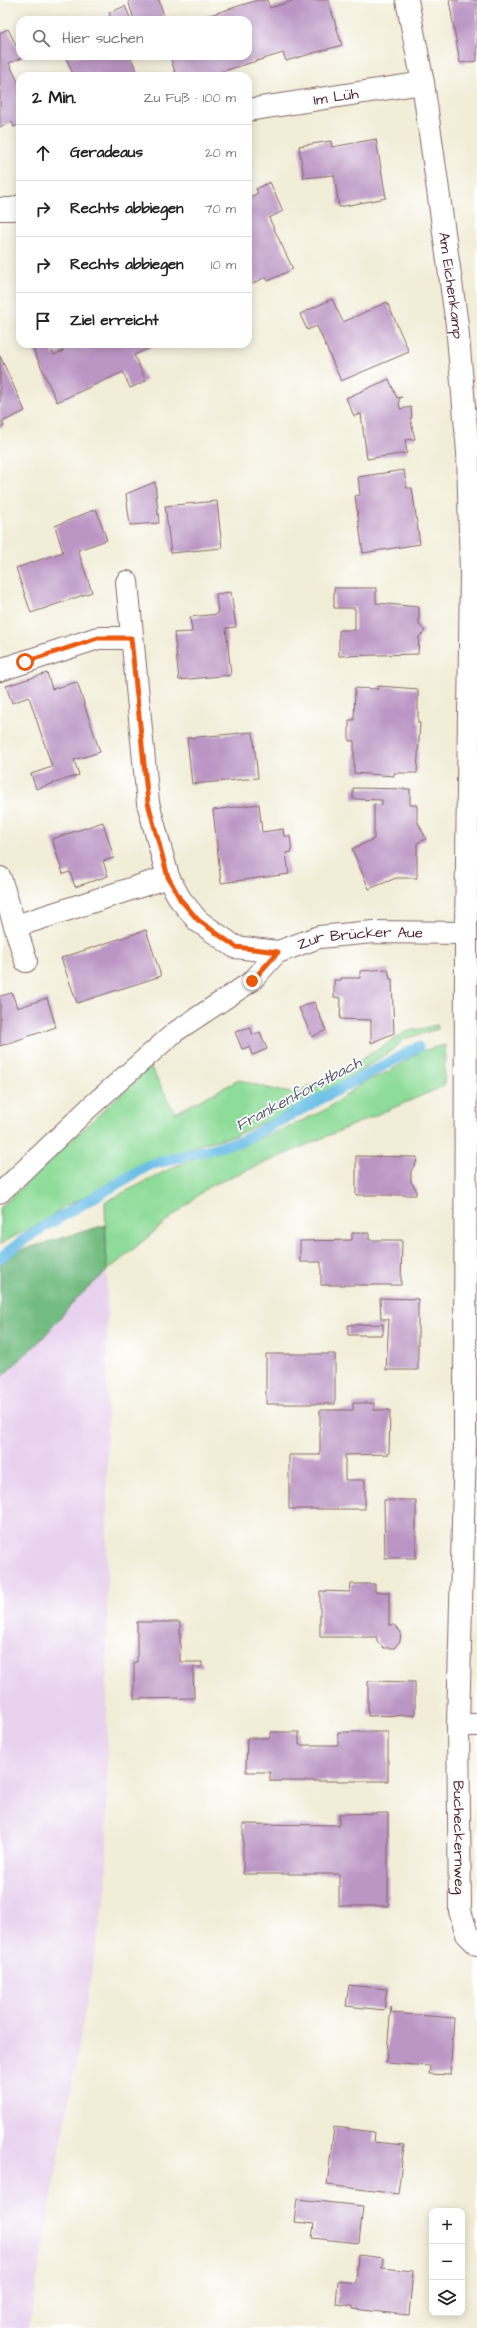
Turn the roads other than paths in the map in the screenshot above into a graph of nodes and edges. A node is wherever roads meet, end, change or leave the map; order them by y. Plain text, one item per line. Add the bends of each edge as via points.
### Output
1 (407, 0) edge
2 (424, 83) junction
3 (252, 109) edge
4 (16, 208) edge
5 (0, 209) edge
6 (473, 451) edge
7 (127, 582) dead end
8 (131, 638) junction
9 (0, 670) edge
10 (168, 877) junction
11 (0, 878) edge
12 (16, 926) junction
13 (466, 933) junction
14 (278, 952) junction
15 (26, 961) dead end
16 (22, 1173) junction
17 (0, 1181) edge
18 (0, 1193) edge
19 (468, 1725) edge
20 (477, 1944) edge

1 - 2 street, Am Eichenkamp
2 - 3 street, Im Lüh
2 - 6 street, Am Eichenkamp
4 - 5 street
6 - 13 street, Am Eichenkamp
7 - 8 street, Zur Brücker Aue
8 - 9 street via 98,638
8 - 10 street, Zur Brücker Aue via 148,803
10 - 12 street
10 - 14 street, Zur Brücker Aue via 180,899 198,920 236,947
11 - 12 street
12 - 15 street
13 - 14 street, Zur Brücker Aue via 373,932 319,938
13 - 19 street, Am Eichenkamp via 465,1434
14 - 16 lane via 252,981 175,1032 91,1106
16 - 17 lane
16 - 18 lane
19 - 20 street, Bucheckernweg via 460,1911 467,1934

